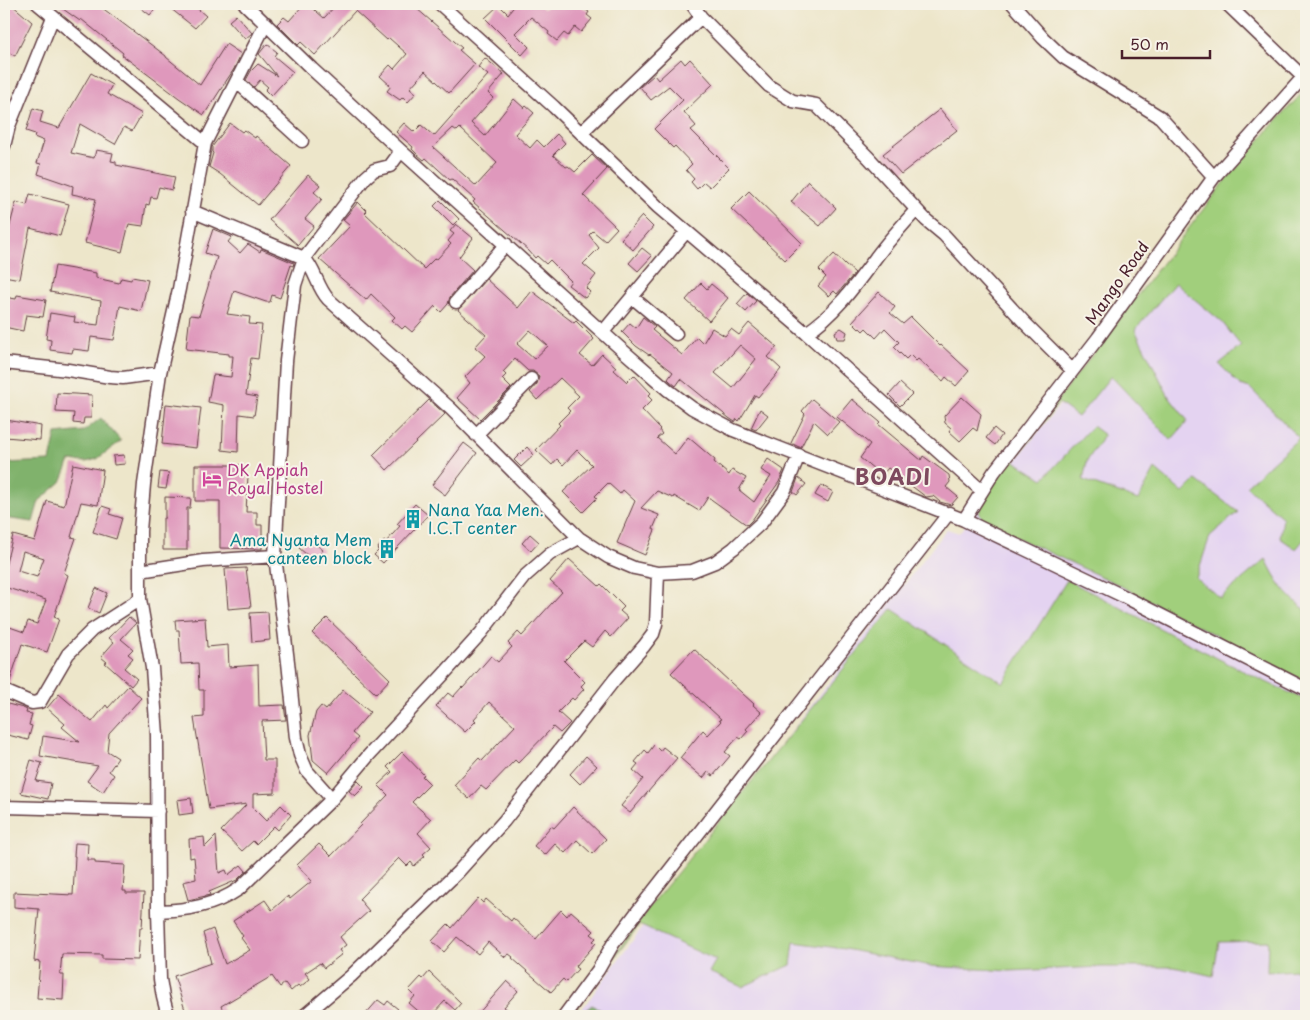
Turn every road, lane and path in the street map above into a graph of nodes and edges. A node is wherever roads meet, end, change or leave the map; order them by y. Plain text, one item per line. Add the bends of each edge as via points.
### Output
1 (38, 4) edge
2 (245, 4) edge
3 (440, 4) edge
4 (692, 4) edge
5 (1013, 4) edge
6 (1227, 4) edge
7 (701, 17) junction
8 (53, 18) junction
9 (266, 23) junction
10 (1305, 76) edge
11 (237, 82) junction
12 (6, 126) edge
13 (581, 133) junction
14 (302, 140) dead end
15 (205, 143) junction
16 (4, 146) edge
17 (401, 151) junction
18 (1214, 177) junction
19 (916, 210) junction
20 (192, 211) junction
21 (686, 232) junction
22 (506, 244) junction
23 (304, 258) junction
24 (632, 297) junction
25 (456, 302) dead end
26 (604, 332) junction
27 (806, 333) junction
28 (676, 334) dead end
29 (4, 363) edge
30 (1072, 370) junction
31 (160, 373) junction
32 (531, 379) dead end
33 (476, 435) junction
34 (799, 455) junction
35 (982, 491) junction
36 (949, 513) junction
37 (964, 520) junction
38 (579, 538) junction
39 (275, 556) junction
40 (140, 571) junction
41 (658, 573) junction
42 (140, 599) junction
43 (1306, 689) edge
44 (4, 691) edge
45 (332, 799) junction
46 (4, 809) edge
47 (158, 811) junction
48 (158, 911) junction
49 (168, 1016) edge
50 (304, 1016) edge
51 (564, 1016) edge

1 - 8 street
2 - 9 street
3 - 13 street
4 - 7 street
5 - 18 street via 1064,57 1160,117
6 - 10 street
7 - 13 street
7 - 19 street via 769,86 793,101 816,105
8 - 12 street
8 - 15 street
9 - 11 street
9 - 17 street
10 - 18 street, Mango Road
11 - 14 street
11 - 15 street
12 - 16 street
13 - 21 street
15 - 20 street
17 - 22 street
17 - 23 street via 390,166 374,170 365,178
18 - 30 street, Mango Road
19 - 27 street via 838,305
19 - 30 street via 944,235
20 - 23 street
20 - 31 street
21 - 24 street
21 - 27 street
22 - 25 street
22 - 26 street
23 - 33 street via 328,299
23 - 39 street via 291,309
24 - 26 street
24 - 28 street
26 - 34 street via 692,408 733,430
27 - 35 street
29 - 31 street via 123,378
30 - 35 street, Mango Road
31 - 40 street via 144,484
32 - 33 street
33 - 38 street
34 - 36 street
34 - 41 street via 784,492 762,522 734,548 715,562 692,571
35 - 37 street, Mango Road
36 - 37 street
36 - 51 street via 637,912
37 - 43 street
38 - 41 street via 608,557 634,568
38 - 45 street via 550,554 524,577 443,676 368,755
39 - 40 street via 203,561
39 - 45 street via 298,747 307,771
40 - 42 street
41 - 50 street via 656,624 649,640 504,821 458,872 351,976
42 - 44 street via 92,630 68,654 40,702 32,703
42 - 47 street via 152,668
45 - 48 street via 228,897 196,908
46 - 47 street
47 - 48 street
48 - 49 street via 160,979

